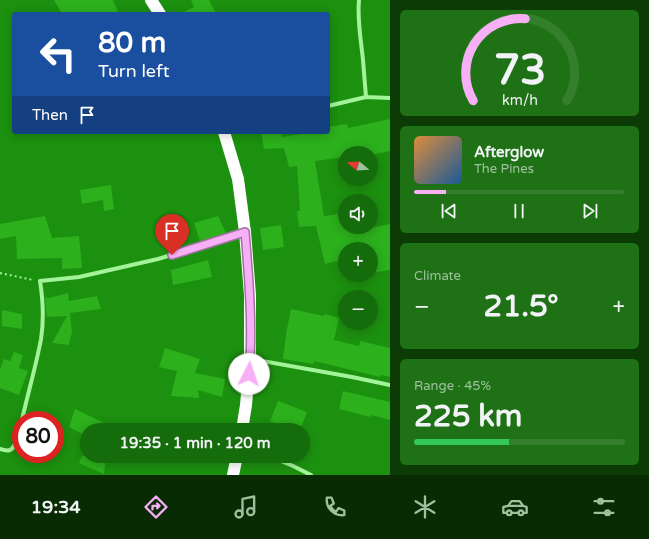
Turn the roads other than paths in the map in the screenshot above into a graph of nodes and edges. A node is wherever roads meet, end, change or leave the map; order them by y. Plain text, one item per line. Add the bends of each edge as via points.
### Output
1 (151, 0) edge
2 (359, 0) edge
3 (159, 12) edge
4 (366, 97) junction
5 (390, 98) edge
6 (330, 106) edge
7 (225, 134) edge
8 (245, 232) junction
9 (250, 359) junction
10 (390, 386) edge
11 (23, 411) edge
12 (243, 423) edge
13 (12, 448) edge
14 (0, 449) edge
15 (236, 463) edge
16 (286, 463) edge
17 (233, 475) edge
18 (310, 475) edge

1 - 3 highway
2 - 4 street
4 - 5 street
4 - 6 street
7 - 8 highway via 238,179
8 - 9 highway via 250,295
8 - 11 street via 158,259 79,277 40,281 43,315 41,338
9 - 10 street
9 - 12 highway
13 - 14 street via 8,451
15 - 17 highway
16 - 18 street

